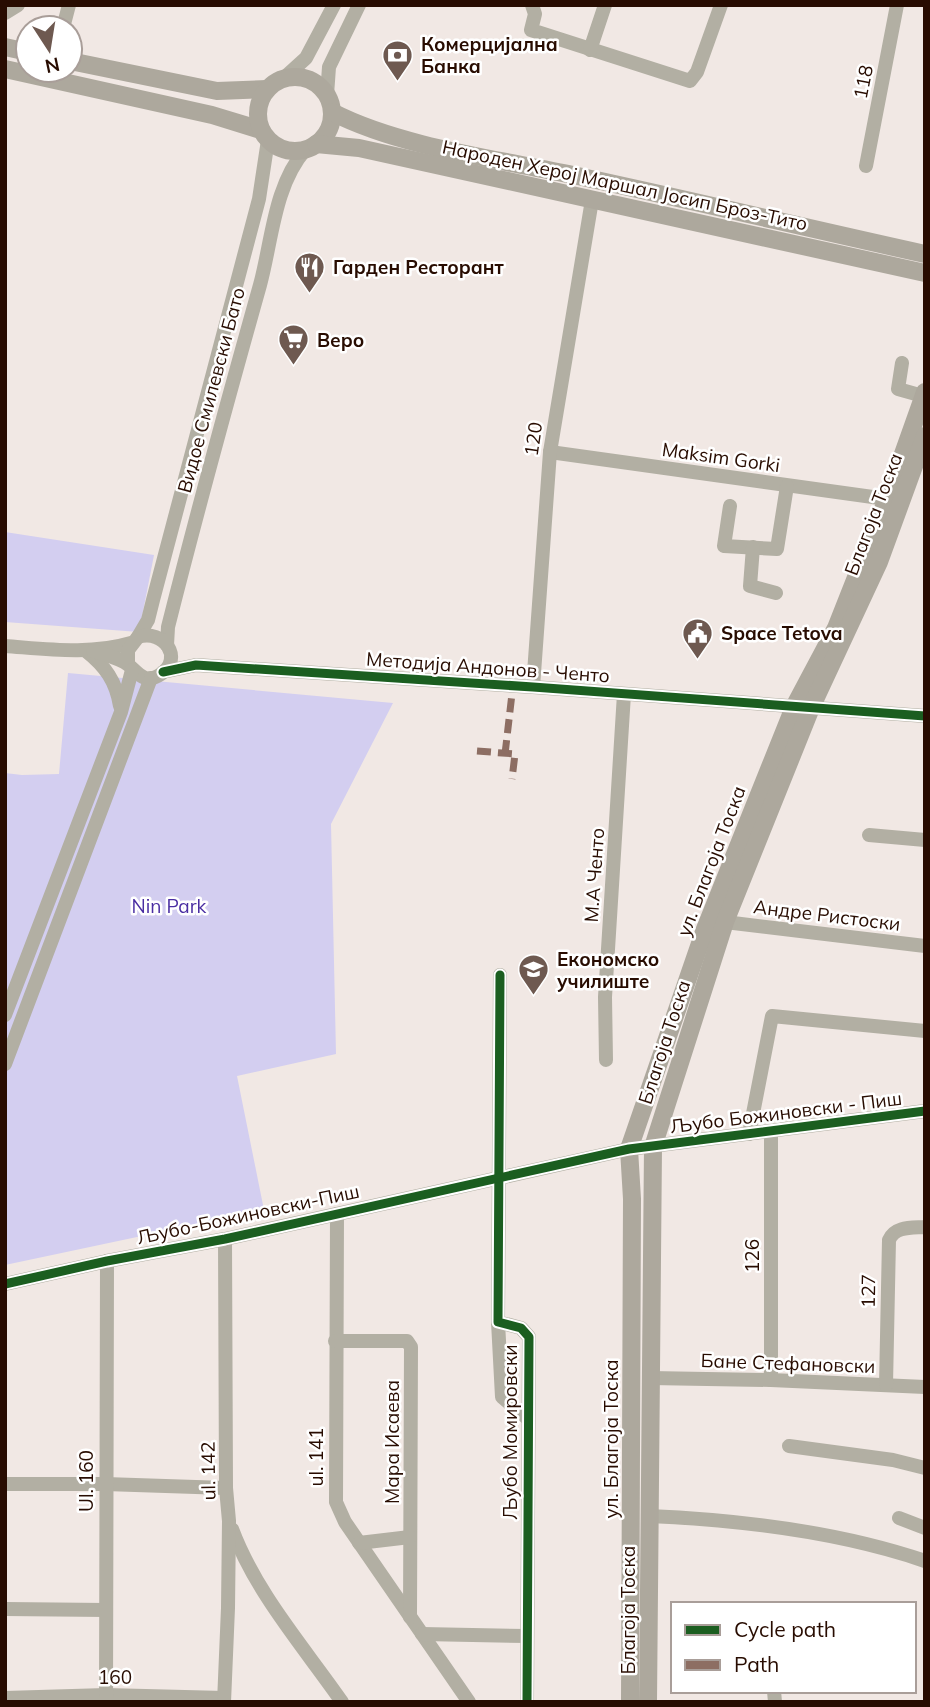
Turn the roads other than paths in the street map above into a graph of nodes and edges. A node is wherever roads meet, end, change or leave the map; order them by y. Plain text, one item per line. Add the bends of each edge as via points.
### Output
1 (18, 5) edge
2 (334, 5) edge
3 (359, 5) edge
4 (532, 5) edge
5 (605, 5) edge
6 (721, 5) edge
7 (897, 5) edge
8 (5, 13) edge
9 (590, 50) junction
10 (84, 64) edge
11 (5, 69) edge
12 (284, 78) junction
13 (267, 89) junction
14 (327, 95) junction
15 (332, 112) junction
16 (264, 135) junction
17 (311, 147) junction
18 (866, 166) dead end
19 (592, 200) junction
20 (925, 254) edge
21 (925, 273) edge
22 (902, 363) dead end
23 (924, 394) edge
24 (925, 436) edge
25 (550, 452) junction
26 (787, 486) junction
27 (887, 499) junction
28 (730, 506) dead end
29 (753, 547) junction
30 (776, 593) dead end
31 (135, 640) junction
32 (5, 646) edge
33 (169, 648) junction
34 (89, 650) junction
35 (196, 665) junction
36 (130, 667) junction
37 (157, 675) junction
38 (533, 687) junction
39 (624, 694) junction
40 (802, 708) junction
41 (121, 712) junction
42 (925, 716) edge
43 (869, 835) dead end
44 (925, 840) edge
45 (725, 922) junction
46 (925, 946) edge
47 (500, 975) dead end
48 (5, 1015) edge
49 (925, 1031) edge
50 (606, 1060) dead end
51 (5, 1064) edge
52 (925, 1111) edge
53 (771, 1131) junction
54 (749, 1134) junction
55 (653, 1147) junction
56 (629, 1149) junction
57 (499, 1177) junction
58 (337, 1214) junction
59 (925, 1227) edge
60 (226, 1238) junction
61 (107, 1261) junction
62 (5, 1284) edge
63 (498, 1322) junction
64 (335, 1341) junction
65 (650, 1378) junction
66 (771, 1380) junction
67 (886, 1385) junction
68 (925, 1387) edge
69 (528, 1419) junction
70 (789, 1446) dead end
71 (925, 1468) edge
72 (5, 1484) edge
73 (106, 1484) junction
74 (226, 1488) junction
75 (649, 1516) junction
76 (899, 1518) dead end
77 (229, 1521) junction
78 (925, 1528) edge
79 (410, 1537) junction
80 (359, 1543) junction
81 (925, 1561) edge
82 (5, 1609) edge
83 (106, 1610) junction
84 (410, 1617) junction
85 (422, 1634) junction
86 (527, 1636) junction
87 (5, 1698) edge
88 (106, 1698) edge
89 (224, 1700) edge
90 (342, 1702) edge
91 (469, 1702) edge
92 (527, 1702) edge
93 (630, 1702) edge
94 (648, 1702) edge

1 - 8 street
2 - 12 street via 306,58
3 - 14 street via 329,67
4 - 9 street via 535,14 530,30
5 - 9 street
6 - 9 street via 690,81
7 - 18 street, 118
10 - 13 main road via 217,91
11 - 16 main road, Народен Херој Маршал Јосип Броз-Тито via 212,115
12 - 13 main road
12 - 14 main road via 311,80
13 - 16 main road via 258,109
14 - 15 main road
15 - 17 main road via 330,127
15 - 20 main road, Народен Херој Маршал Јосип Броз-Тито via 369,129 447,149
16 - 17 main road, Народен Херој Маршал Јосип Броз-Тито via 285,150
16 - 31 street, Видое Смилевски Бато via 262,185 148,620
17 - 19 main road, Народен Херој Маршал Јосип Броз-Тито via 359,148
17 - 33 street, Видое Смилевски Бато via 293,164 280,201 168,626
19 - 21 main road, Народен Херој Маршал Јосип Броз-Тито
19 - 25 street, 120
22 - 23 street via 898,389
23 - 27 main road, ул. Благоја Тоска
24 - 40 main road, Благоја Тоска via 879,562
25 - 26 street, Maksim Gorki
25 - 38 street, 120
26 - 27 street, Maksim Gorki
26 - 29 street via 777,550
27 - 40 main road, ул. Благоја Тоска
28 - 29 street via 724,546
29 - 30 street via 750,586
31 - 33 street via 155,635
31 - 34 street via 112,649
31 - 36 street via 127,657
32 - 34 street
33 - 35 street, Методија Андонов - Ченто
33 - 37 street via 168,666
34 - 36 street
34 - 41 street via 111,677
35 - 37 street, Методија Андонов - Ченто
35 - 38 street, Методија Андонов - Ченто
36 - 37 street via 144,677
36 - 41 street
37 - 51 street
38 - 39 street, Методија Андонов - Ченто
39 - 40 street, Методија Андонов - Ченто
39 - 50 street, М.А Ченто via 605,997
40 - 42 street, Методија Андонов - Ченто
40 - 45 main road, Благоја Тоска
40 - 56 main road, ул. Благоја Тоска via 705,929
41 - 48 street
43 - 44 street
45 - 46 street, Андре Ристоски
45 - 55 main road, Благоја Тоска
47 - 57 street, Љубо Момировски
49 - 54 street via 772,1016
52 - 53 street, Љубо Божиновски - Пиш
53 - 54 street, Љубо Божиновски - Пиш
53 - 66 street, 126
54 - 55 street, Љубо Божиновски - Пиш
55 - 56 street, Љубо Божиновски - Пиш
55 - 65 main road, Благоја Тоска
56 - 57 street, Љубо-Божиновски-Пиш
56 - 93 main road, ул. Благоја Тоска
57 - 58 street, Љубо-Божиновски-Пиш
57 - 63 street, Љубо Момировски
58 - 60 street, Љубо-Божиновски-Пиш
58 - 64 street, ul. 141
59 - 67 street, 127 via 897,1230 889,1240
60 - 61 street, Љубо-Божиновски-Пиш
60 - 74 street, ul. 142
61 - 62 street, Љубо-Божиновски-Пиш
61 - 73 street, Ul. 160
63 - 69 street via 502,1397
63 - 69 street, Љубо Момировски via 521,1328 529,1336
64 - 79 street, Мара Исаева via 410,1343
64 - 80 street, ul. 141 via 336,1502
65 - 66 street, Бане Стефановски
65 - 75 main road, Благоја Тоска
66 - 67 street, Бане Стефановски
67 - 68 street, Бане Стефановски
69 - 86 street, Љубо Момировски
70 - 71 street
72 - 73 street
73 - 74 street
73 - 83 street, Ul. 160
74 - 77 street, ul. 142
75 - 81 street via 771,1527 896,1551
75 - 94 main road, Благоја Тоска
76 - 78 street
77 - 89 street, ul. 142
77 - 90 street via 254,1575
79 - 80 street
79 - 84 street, Мара Исаева
80 - 84 street, ul. 141
82 - 83 street
83 - 88 street, Ul. 160
84 - 85 street, ul. 141
85 - 86 street
85 - 91 street, ul. 141
86 - 92 street, Љубо Момировски
87 - 88 street, 160
88 - 89 street, 160

